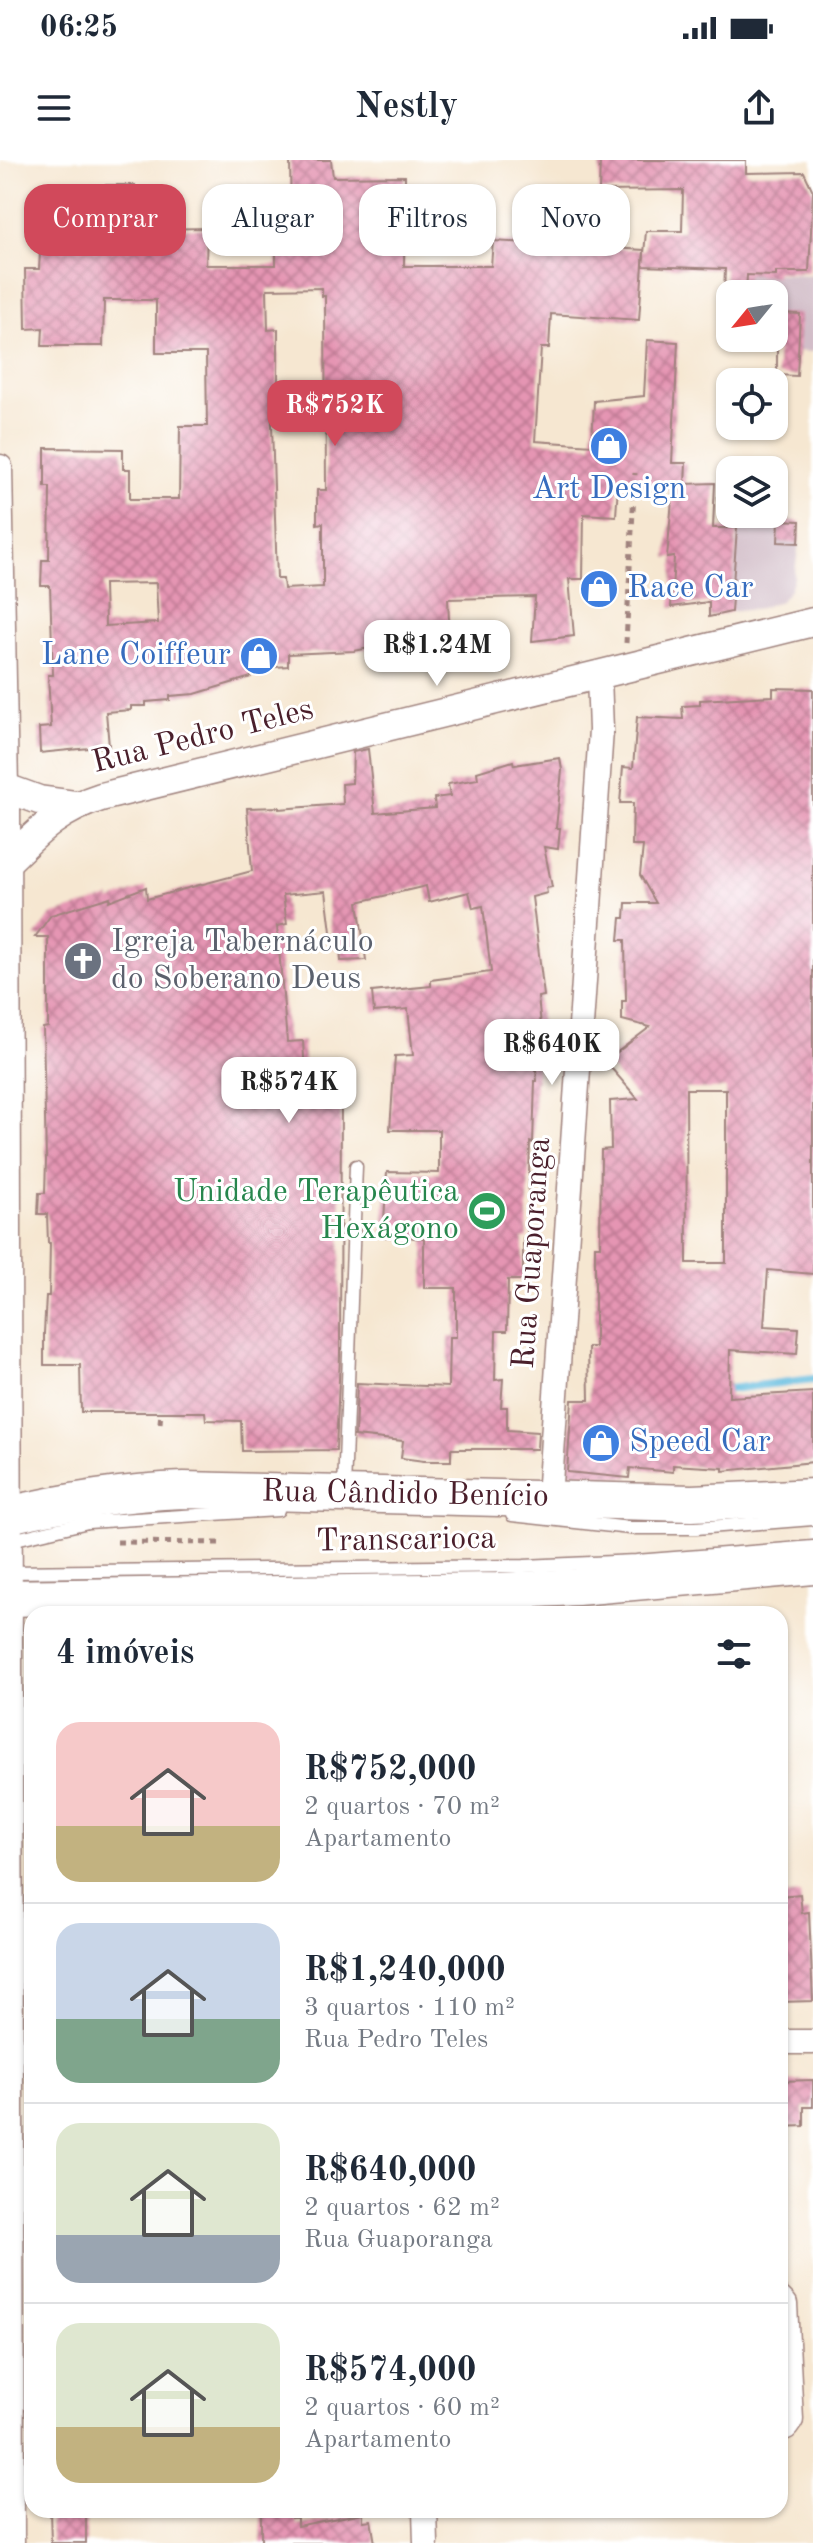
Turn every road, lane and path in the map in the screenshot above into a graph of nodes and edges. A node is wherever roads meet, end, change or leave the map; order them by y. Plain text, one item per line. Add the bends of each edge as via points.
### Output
1 (0, 467) edge
2 (635, 473) dead end
3 (813, 622) edge
4 (612, 673) junction
5 (6, 788) junction
6 (76, 805) junction
7 (7, 862) junction
8 (3, 998) edge
9 (356, 1166) dead end
10 (4, 1226) edge
11 (161, 1412) dead end
12 (4, 1422) edge
13 (160, 1423) dead end
14 (344, 1493) junction
15 (813, 1497) edge
16 (549, 1498) junction
17 (295, 1510) dead end
18 (506, 1515) dead end
19 (813, 1519) edge
20 (4, 1529) edge
21 (103, 1542) dead end
22 (222, 1543) dead end
23 (813, 1547) edge
24 (813, 1566) edge
25 (4, 1585) edge
26 (396, 1604) edge
27 (788, 2042) edge
28 (813, 2042) edge
29 (788, 2362) edge
30 (5, 2400) edge
31 (788, 2424) edge
32 (425, 2518) edge
33 (6, 2539) edge
34 (426, 2543) edge

1 - 5 street
2 - 4 path
3 - 4 street, Rua Pedro Teles
4 - 6 street, Rua Pedro Teles
4 - 16 street, Rua Guaporanga via 601,730
5 - 6 street, Rua Pedro Teles
5 - 7 street
6 - 7 street, Rua Pedro Teles via 44,826
7 - 8 street
8 - 10 street
9 - 14 lane
10 - 12 street
11 - 13 path
12 - 20 street
14 - 16 main road, Rua Cândido Benício
14 - 20 main road, Rua Cândido Benício via 135,1492 58,1503
15 - 16 main road, Rua Cândido Benício via 692,1503
17 - 20 lane, Transcarioca
18 - 19 lane, Transcarioca via 630,1528
20 - 25 street
21 - 22 path
23 - 25 lane, Transcarioca via 636,1561
24 - 26 main road
25 - 26 main road
25 - 30 street
27 - 28 street
29 - 31 street
30 - 33 street
32 - 34 street

